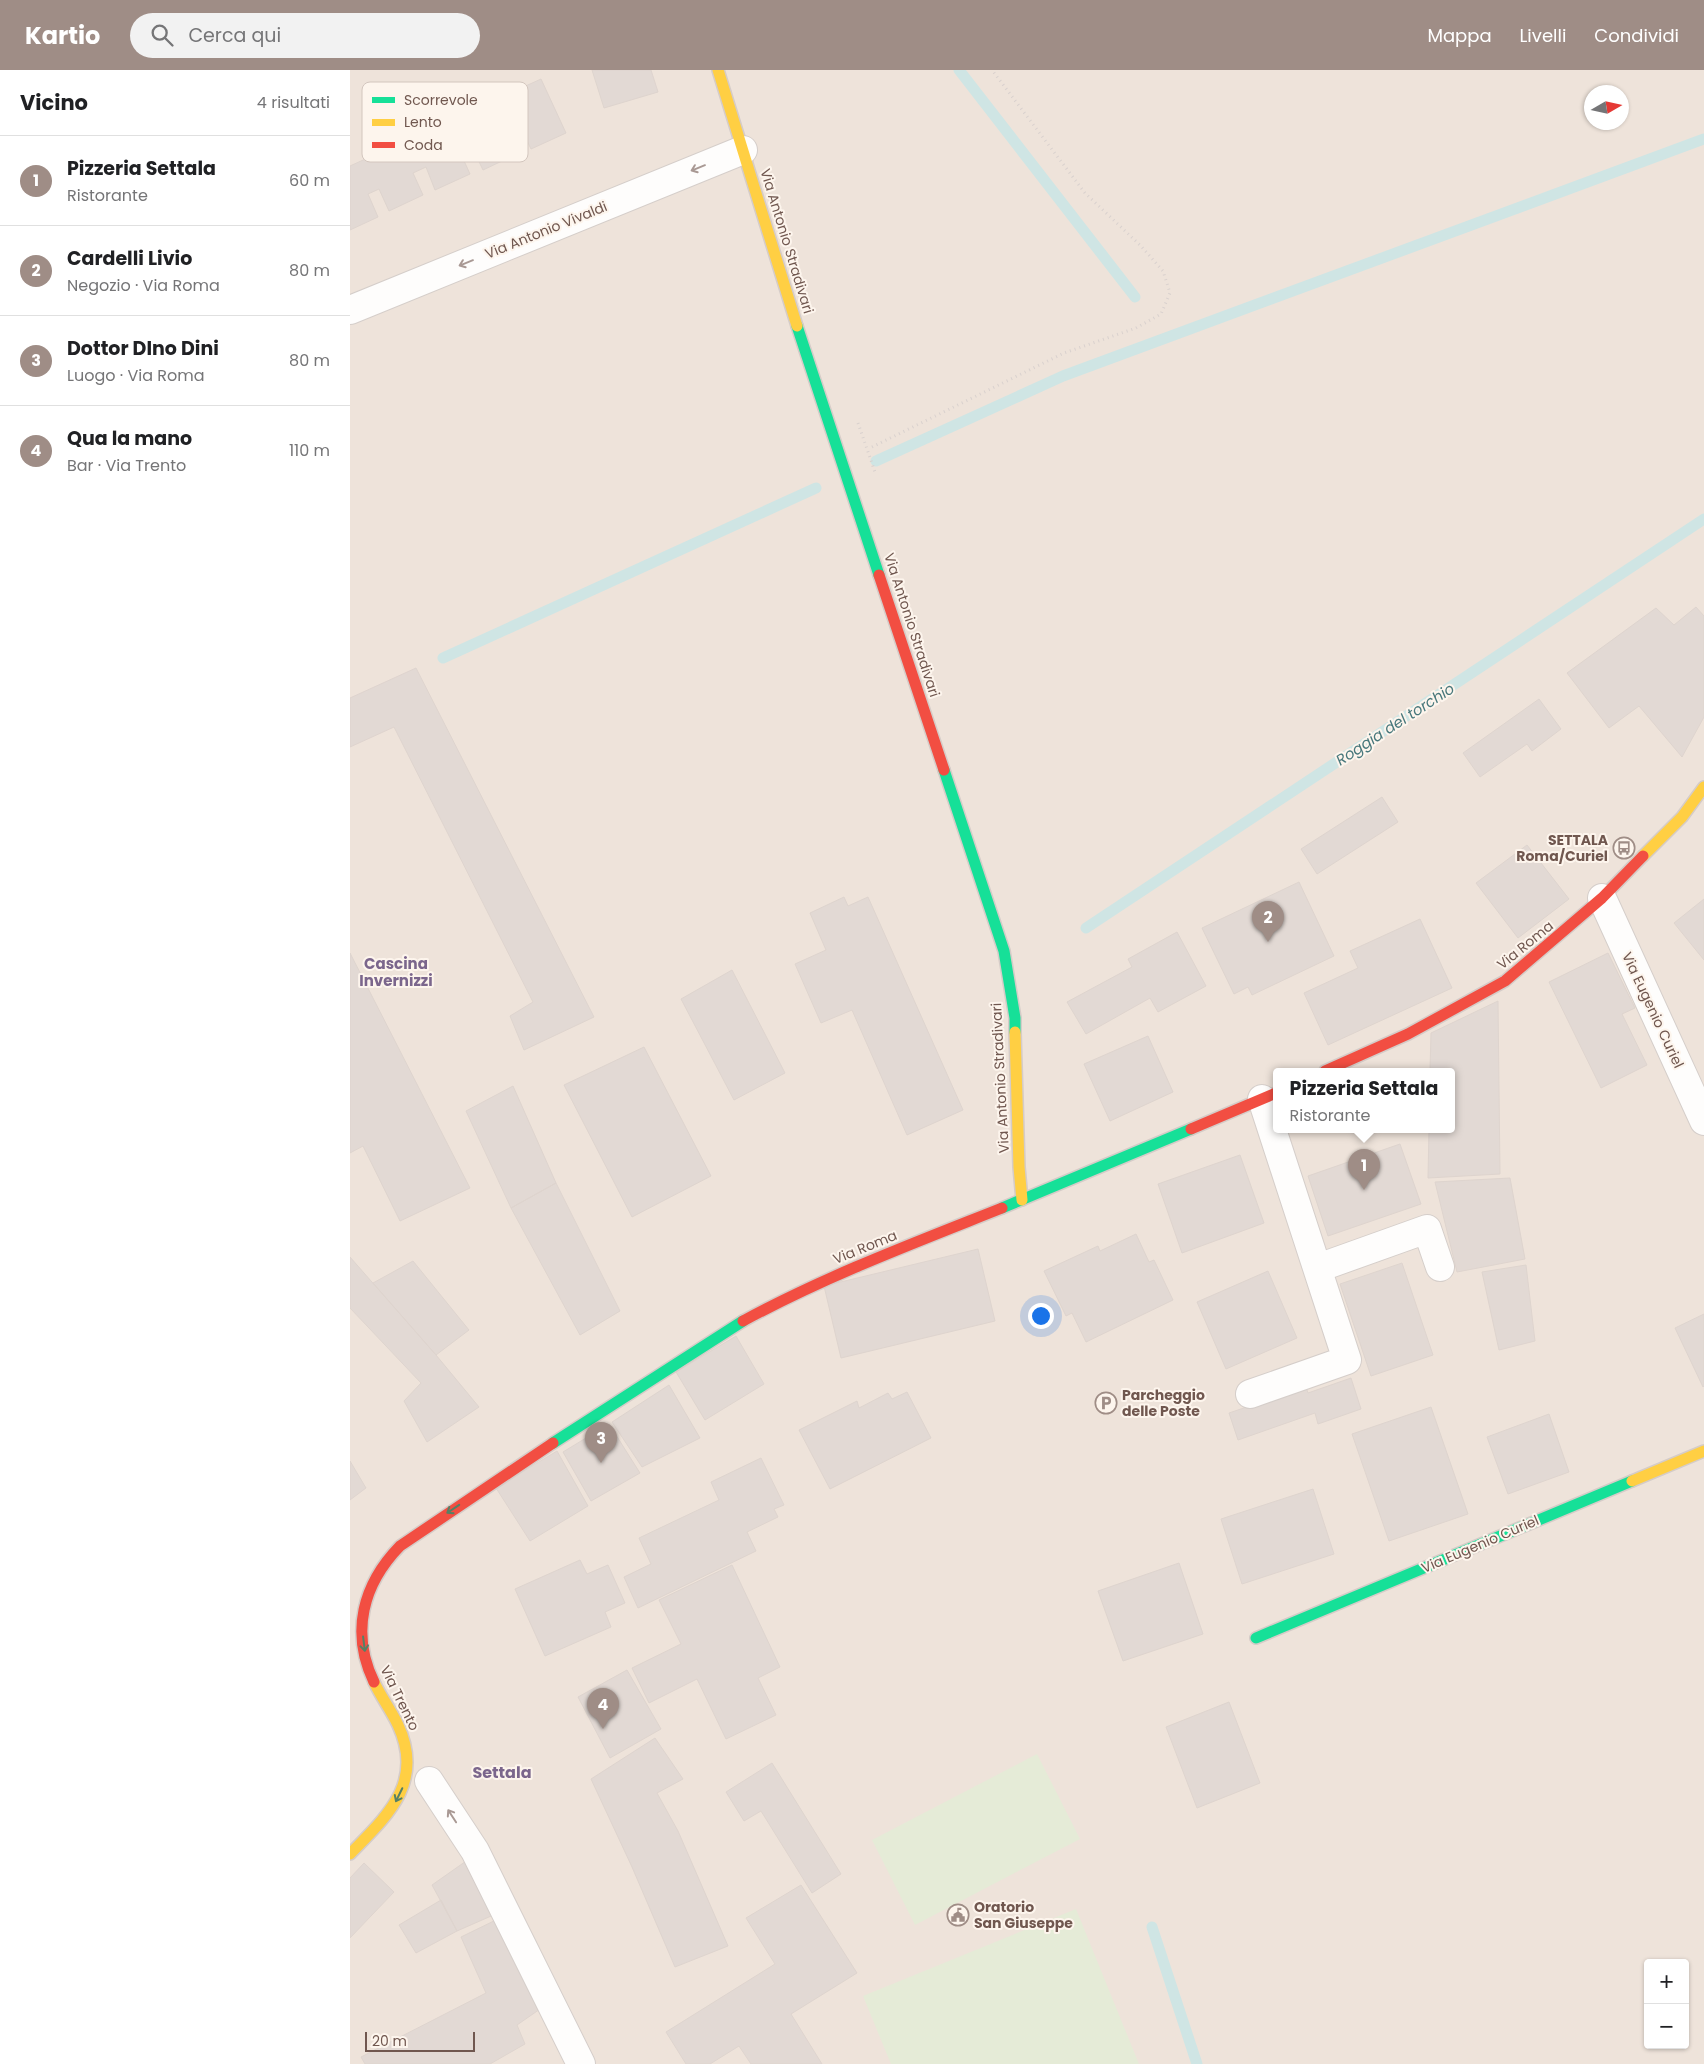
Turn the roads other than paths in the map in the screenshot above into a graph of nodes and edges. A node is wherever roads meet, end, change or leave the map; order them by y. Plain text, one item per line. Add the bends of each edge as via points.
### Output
1 (718, 70) edge
2 (743, 150) junction
3 (350, 310) edge
4 (1704, 787) edge
5 (1602, 898) junction
6 (1333, 1068) edge
7 (1269, 1096) edge
8 (1273, 1110) edge
9 (1704, 1121) edge
10 (1280, 1133) edge
11 (1022, 1200) junction
12 (1440, 1267) dead end
13 (1318, 1268) junction
14 (1250, 1394) dead end
15 (1704, 1451) edge
16 (358, 1596) edge
17 (1256, 1638) dead end
18 (429, 1781) dead end
19 (350, 1854) edge
20 (580, 2064) edge

1 - 2 street, Via Antonio Stradivari
2 -> 3 street, Via Antonio Vivaldi
2 - 11 street, Via Antonio Stradivari via 806,356 1004,951 1015,1018 1018,1168
4 - 5 street, Via Roma via 1682,817
5 - 6 street, Via Roma via 1505,981 1408,1034
5 - 9 street, Via Eugenio Curiel
7 - 8 street
7 - 11 street, Via Roma
10 - 13 street
11 -> 16 street, Via Roma via 846,1270 763,1309 400,1546
12 - 13 street via 1427,1229
13 - 14 street via 1347,1360
15 - 17 street, Via Eugenio Curiel
16 -> 19 street, Via Trento via 366,1661 403,1733 407,1769 399,1798
20 -> 18 street via 475,1851

